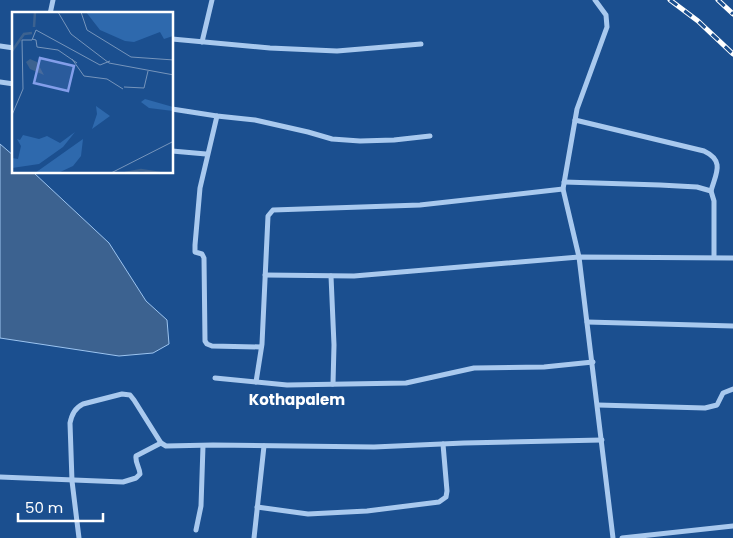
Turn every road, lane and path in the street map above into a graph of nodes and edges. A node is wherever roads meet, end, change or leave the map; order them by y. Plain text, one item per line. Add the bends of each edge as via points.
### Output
1 (212, 0) edge
2 (594, 0) edge
3 (174, 39) edge
4 (202, 42) junction
5 (421, 44) dead end
6 (174, 109) edge
7 (217, 116) junction
8 (575, 120) junction
9 (430, 136) dead end
10 (174, 150) edge
11 (206, 154) junction
12 (564, 182) junction
13 (563, 189) junction
14 (711, 190) junction
15 (579, 257) junction
16 (714, 258) junction
17 (733, 258) edge
18 (265, 275) junction
19 (331, 276) junction
20 (588, 322) junction
21 (733, 326) edge
22 (261, 347) junction
23 (593, 362) junction
24 (215, 378) dead end
25 (256, 382) junction
26 (333, 384) junction
27 (733, 389) edge
28 (598, 405) junction
29 (602, 440) junction
30 (161, 443) junction
31 (443, 444) junction
32 (203, 446) junction
33 (264, 446) junction
34 (0, 477) edge
35 (72, 481) junction
36 (257, 506) junction
37 (733, 526) edge
38 (196, 530) dead end
39 (79, 538) edge
40 (254, 538) edge
41 (613, 538) edge
42 (622, 538) edge

1 - 4 street
2 - 8 street via 606,15 607,27
3 - 4 street
4 - 5 street via 337,51
6 - 7 street
7 - 9 street via 255,120 332,139 394,140
7 - 11 street
8 - 12 street
8 - 14 street via 714,156 717,168
10 - 11 street
11 - 22 street via 195,245 195,252 204,258 205,341 212,346
12 - 13 street
12 - 14 street
13 - 15 street
13 - 18 street via 420,205 273,210 268,216
14 - 16 street via 714,201
15 - 16 street
15 - 19 street
15 - 20 street
16 - 17 street
18 - 19 street
18 - 22 street
19 - 26 street
20 - 21 street
20 - 23 street
22 - 25 street
23 - 26 street via 544,367 474,368 406,383
23 - 28 street
24 - 25 street
25 - 26 street
27 - 28 street via 723,393 716,405 706,408
28 - 29 street
29 - 31 street
29 - 41 street
30 - 32 street via 166,446
30 - 35 street via 136,456 140,474 136,478 124,482
30 - 35 street via 130,395 122,394 78,406 70,423
31 - 33 street
31 - 36 street via 447,492 439,502 328,514
32 - 33 street
32 - 38 street via 201,506
33 - 36 street
34 - 35 street
35 - 39 street
36 - 40 street
37 - 42 street

